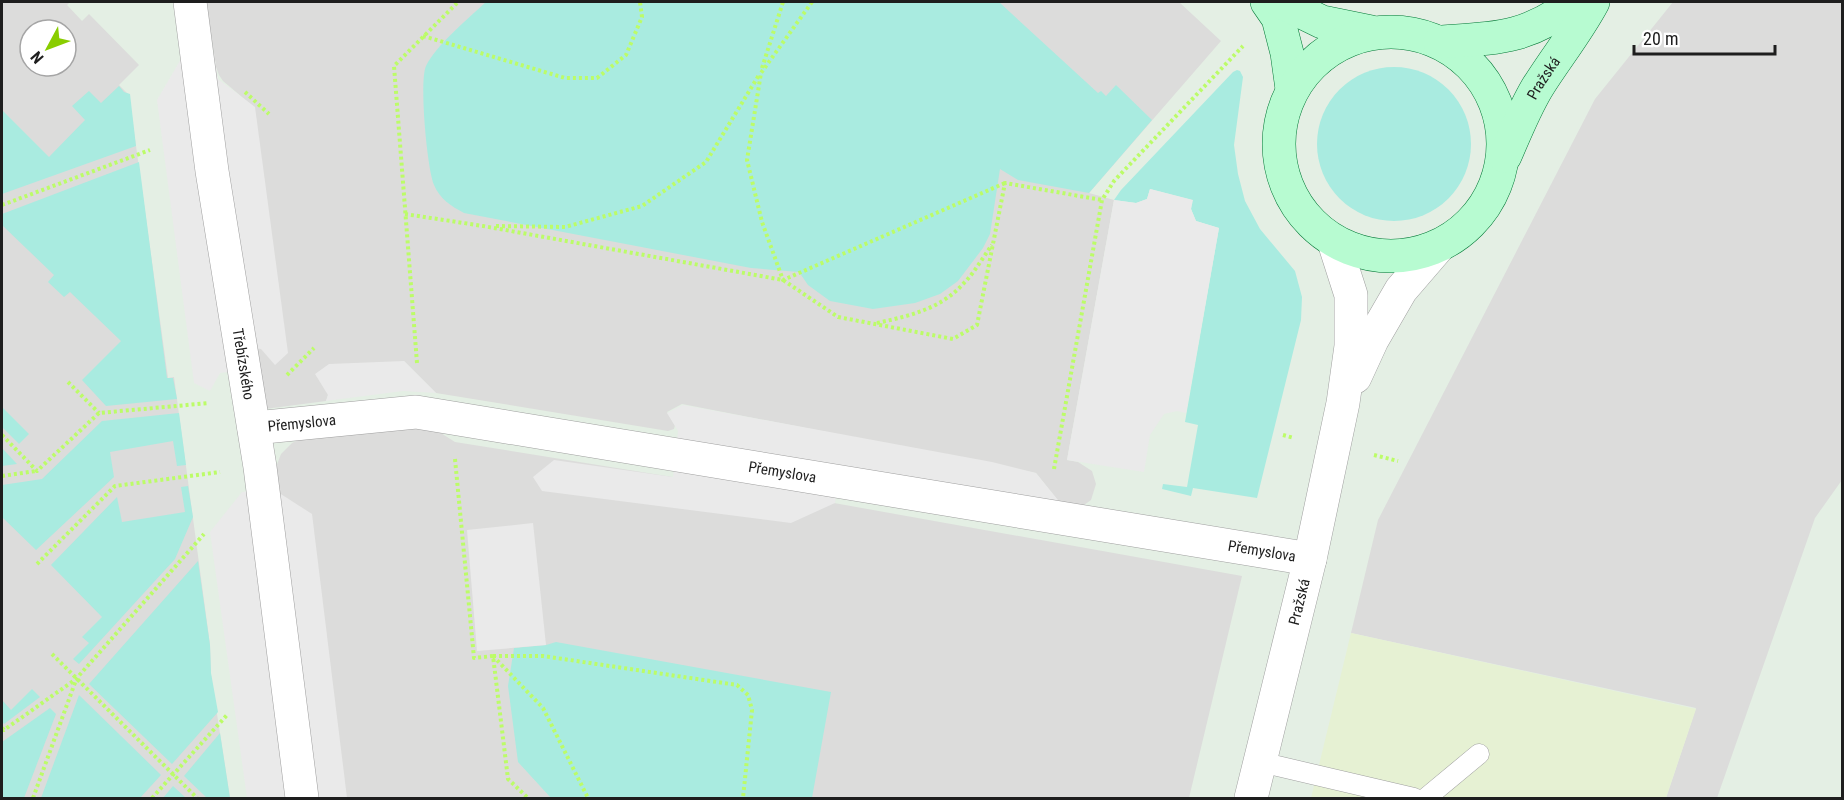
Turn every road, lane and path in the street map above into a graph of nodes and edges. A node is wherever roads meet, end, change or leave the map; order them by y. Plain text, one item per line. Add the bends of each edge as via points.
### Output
1 (190, 2) edge
2 (458, 2) edge
3 (640, 2) edge
4 (783, 2) edge
5 (812, 2) edge
6 (1267, 2) edge
7 (1281, 2) edge
8 (1575, 2) edge
9 (1593, 2) edge
10 (1373, 33) junction
11 (423, 36) junction
12 (1440, 42) junction
13 (1244, 45) dead end
14 (760, 73) junction
15 (1292, 89) junction
16 (150, 150) dead end
17 (1503, 160) junction
18 (1005, 183) junction
19 (1102, 200) junction
20 (2, 205) edge
21 (405, 214) junction
22 (483, 226) junction
23 (994, 242) junction
24 (1334, 242) junction
25 (1438, 247) junction
26 (783, 280) junction
27 (874, 324) junction
28 (417, 363) dead end
29 (68, 382) dead end
30 (1343, 403) junction
31 (187, 405) dead end
32 (99, 413) junction
33 (254, 428) junction
34 (2, 435) edge
35 (454, 458) dead end
36 (1054, 469) dead end
37 (37, 471) junction
38 (196, 474) dead end
39 (2, 476) edge
40 (204, 534) dead end
41 (1310, 559) junction
42 (37, 564) dead end
43 (52, 654) dead end
44 (493, 656) junction
45 (76, 679) junction
46 (227, 715) dead end
47 (2, 728) edge
48 (1479, 754) dead end
49 (1260, 762) junction
50 (173, 775) junction
51 (33, 798) edge
52 (152, 798) edge
53 (197, 798) edge
54 (302, 798) edge
55 (528, 798) edge
56 (588, 798) edge
57 (743, 798) edge
58 (1251, 798) edge
59 (1414, 798) edge
60 (1426, 798) edge

1 - 33 street, Třebízského via 212,171
2 - 11 path
3 - 11 path via 642,17 626,55 597,78 565,78
4 - 14 path
5 - 14 path
6 - 15 main road via 1278,18
7 - 10 main road via 1323,22
8 - 12 main road via 1551,20 1520,33
9 - 17 main road, Pražská via 1536,90
10 - 12 main road via 1407,32
10 - 15 main road via 1341,43 1313,62
11 - 21 path via 394,66
12 - 17 main road via 1467,62 1492,93 1502,123
13 - 19 path via 1114,181
14 - 22 path via 706,162 642,206 565,227
14 - 26 path via 747,160 762,222
15 - 24 main road, Pražská via 1280,122 1279,157 1288,191 1307,220
16 - 20 path
17 - 25 main road, Pražská via 1491,196 1468,226
18 - 19 path
18 - 23 path
18 - 26 path
19 - 36 path
21 - 22 path
21 - 28 path
22 - 26 path
23 - 27 path via 964,283 941,303 915,315
23 - 27 path via 977,325 953,339
24 - 25 main road, Pražská via 1366,255 1401,257
24 - 30 street, Pražská via 1351,295 1351,346
25 - 30 street, Pražská via 1401,290
26 - 27 path via 838,317
29 - 32 path
30 - 41 street, Pražská
31 - 32 path
32 - 37 path
33 - 41 street, Přemyslova via 416,412
33 - 54 street, Třebízského
34 - 37 path
35 - 44 path via 474,658
37 - 39 path
38 - 42 path via 115,486
40 - 45 path
41 - 49 street, Pražská
43 - 45 path
44 - 55 path via 508,779
44 - 56 path via 543,708
44 - 57 path via 543,656 737,685 748,695 752,710
45 - 47 path
45 - 50 path
45 - 51 path
46 - 50 path
48 - 60 lane
49 - 58 street, Pražská
49 - 59 lane
50 - 52 path
50 - 53 path

